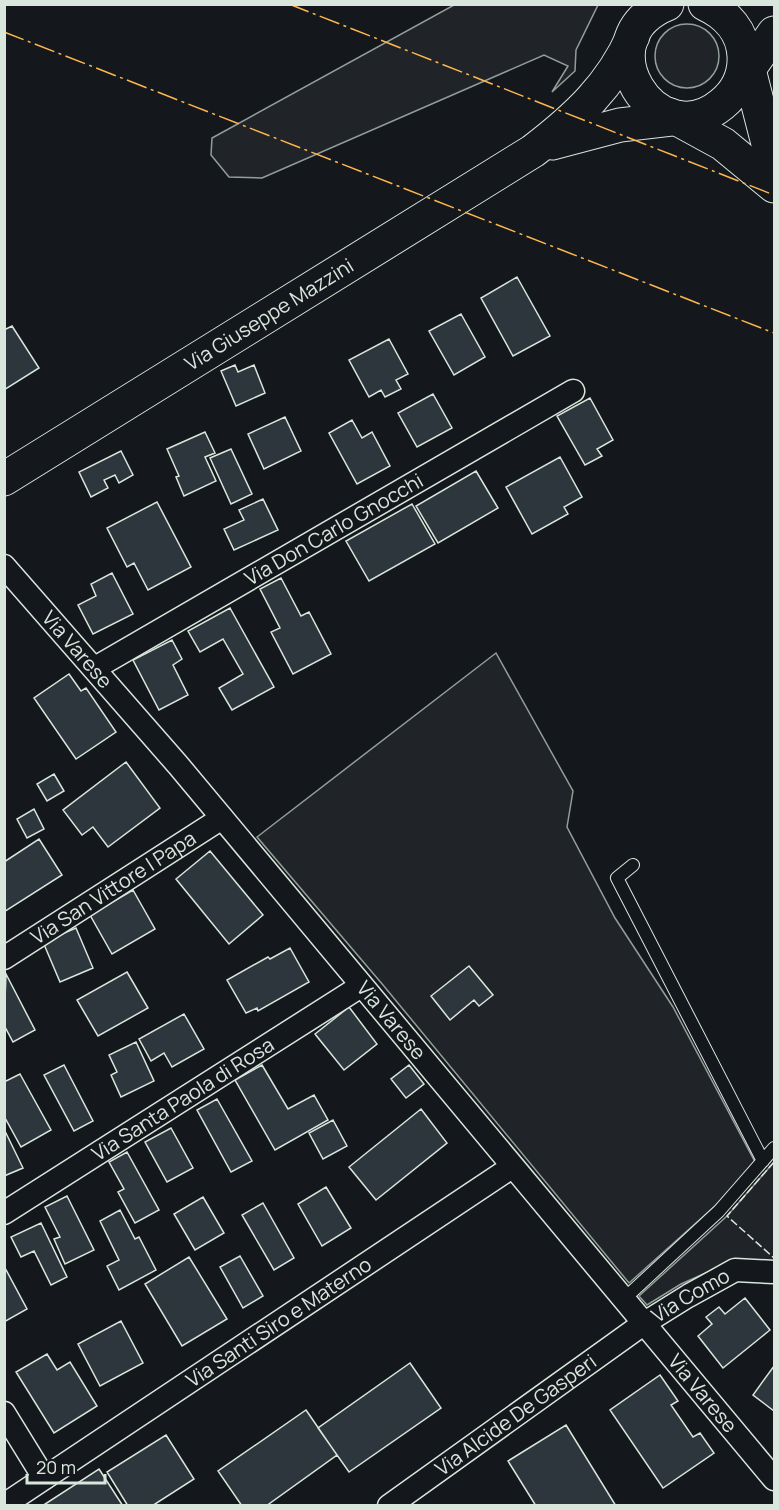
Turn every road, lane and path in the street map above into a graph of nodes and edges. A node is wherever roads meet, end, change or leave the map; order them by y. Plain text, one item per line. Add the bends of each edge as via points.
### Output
1 (667, 4) edge
2 (705, 4) edge
3 (774, 33) edge
4 (633, 36) junction
5 (743, 67) junction
6 (678, 116) junction
7 (533, 151) junction
8 (774, 167) edge
9 (774, 186) edge
10 (573, 391) dead end
11 (4, 478) edge
12 (4, 566) edge
13 (95, 668) junction
14 (222, 818) junction
15 (633, 865) dead end
16 (4, 958) edge
17 (361, 986) junction
18 (774, 1148) edge
19 (763, 1161) junction
20 (512, 1167) junction
21 (4, 1214) edge
22 (774, 1272) edge
23 (623, 1300) junction
24 (643, 1324) junction
25 (4, 1413) edge
26 (44, 1478) junction
27 (774, 1479) edge
28 (4, 1505) edge
29 (389, 1506) edge

1 - 4 street, Via Giuseppe Mazzini via 643,20
2 - 5 street via 731,23
3 - 5 street
4 - 6 street via 628,58 632,80 643,98
4 - 7 street, Via Giuseppe Mazzini via 603,88
5 - 6 street, Via Giuseppe Mazzini via 719,107
5 - 8 street
6 - 7 street, Via Giuseppe Mazzini via 586,132
6 - 9 street via 723,144
7 - 11 street, Via Giuseppe Mazzini
10 - 13 street, Via Don Carlo Gnocchi
12 - 13 street, Via Varese
13 - 14 street, Via Varese
14 - 16 street, Via San Vittore I Papa
14 - 17 street, Via Varese
15 - 19 lane via 616,878
17 - 20 street, Via Varese
17 - 21 street, Via Santa Paola di Rosa
18 - 19 lane
19 - 23 lane via 719,1211
20 - 23 street, Via Varese
20 - 26 street, Via Santi Siro e Materno
22 - 24 street, Via Como via 735,1270
23 - 24 street, Via Varese
24 - 27 street, Via Varese
24 - 29 street, Via Alcide De Gasperi
25 - 26 street
26 - 28 street, Via Santi Siro e Materno

